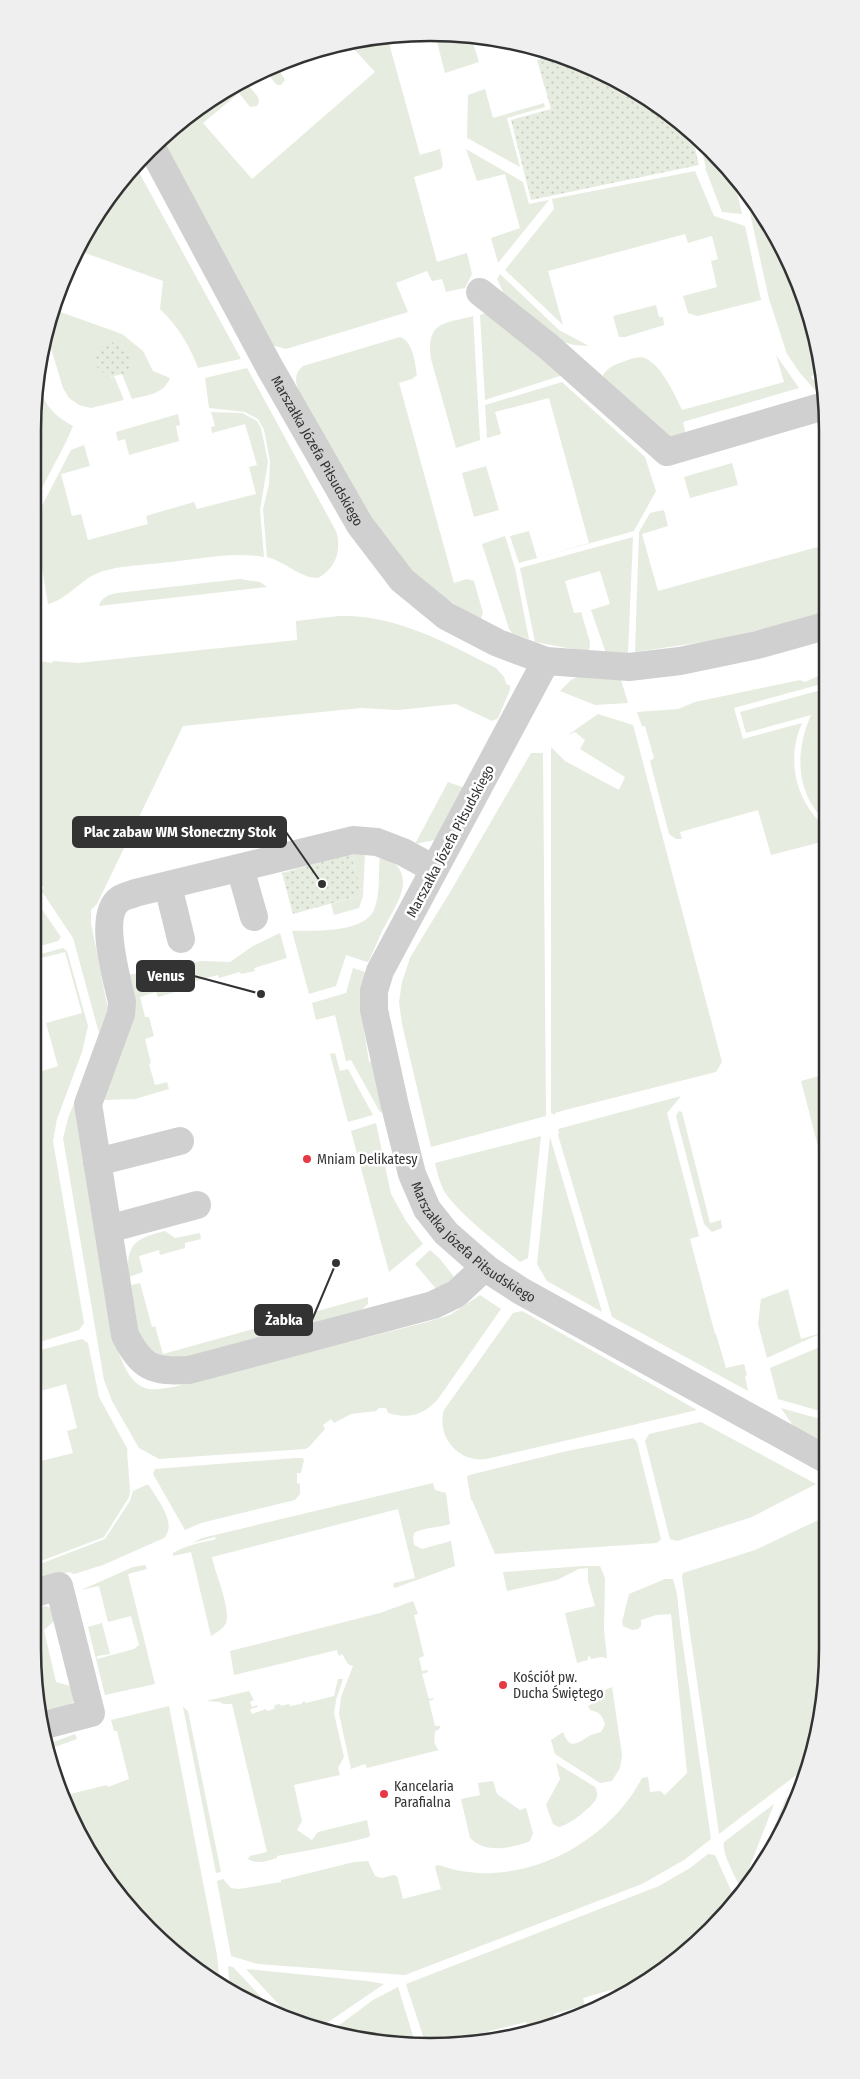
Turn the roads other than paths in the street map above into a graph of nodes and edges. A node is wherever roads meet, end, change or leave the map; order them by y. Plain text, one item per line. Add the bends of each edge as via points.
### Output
1 (156, 155) edge
2 (480, 292) dead end
3 (818, 408) edge
4 (819, 628) edge
5 (546, 662) junction
6 (240, 868) junction
7 (434, 869) junction
8 (168, 886) junction
9 (254, 917) dead end
10 (181, 939) dead end
11 (180, 1141) dead end
12 (97, 1162) junction
13 (197, 1205) dead end
14 (108, 1229) junction
15 (485, 1267) junction
16 (819, 1456) edge
17 (41, 1591) edge
18 (49, 1724) edge

1 - 5 street, Marszałka Józefa Piłsudskiego via 270,368 360,526 402,580 446,616
2 - 3 street via 549,347 667,452
4 - 5 street via 680,661 629,667
5 - 7 street, Marszałka Józefa Piłsudskiego
6 - 7 street via 353,840 377,842
6 - 8 street
6 - 9 street
7 - 15 street, Marszałka Józefa Piłsudskiego via 380,971 374,991 374,1010 412,1174 427,1209 446,1233
8 - 10 street
8 - 12 street via 120,899 111,911 108,928 122,1002 121,1014 88,1104
11 - 12 street
12 - 14 street
13 - 14 street
14 - 15 street via 125,1335 135,1354 149,1366 168,1371 190,1370 433,1305 456,1294
15 - 16 street, Marszałka Józefa Piłsudskiego via 540,1302
17 - 18 street via 59,1586 91,1713

